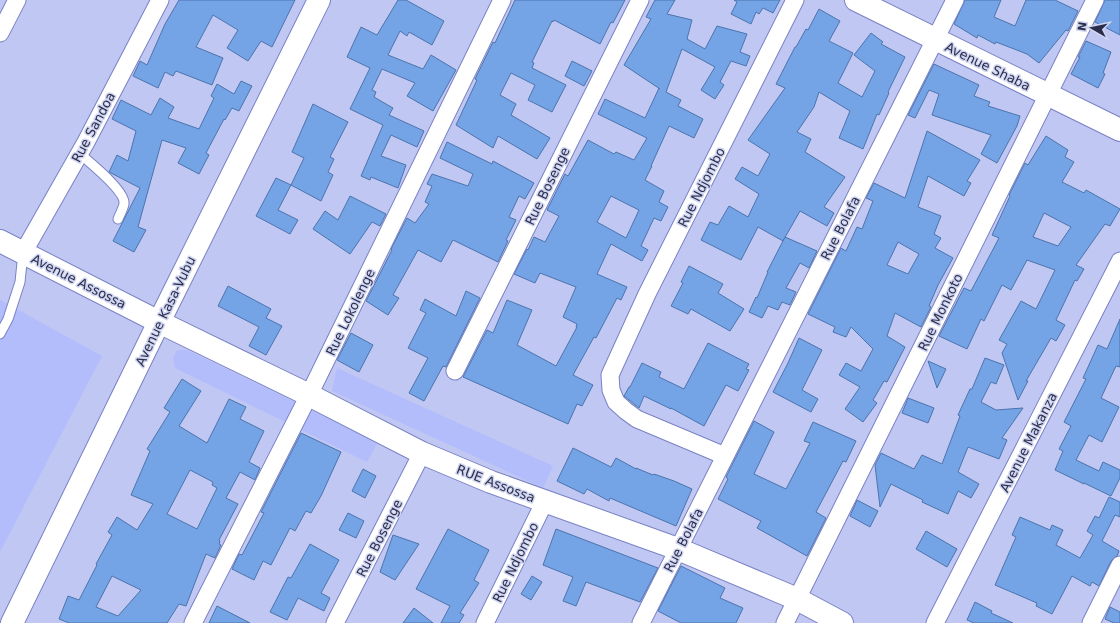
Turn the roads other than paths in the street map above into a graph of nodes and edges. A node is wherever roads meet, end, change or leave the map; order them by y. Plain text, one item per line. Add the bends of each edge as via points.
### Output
1 (17, 0) edge
2 (160, 0) edge
3 (319, 0) edge
4 (502, 0) edge
5 (640, 0) edge
6 (795, 0) edge
7 (856, 0) edge
8 (955, 0) edge
9 (1095, 0) edge
10 (0, 33) edge
11 (935, 40) junction
12 (1048, 95) junction
13 (1120, 130) edge
14 (79, 153) junction
15 (118, 219) dead end
16 (0, 241) edge
17 (23, 253) junction
18 (1120, 261) edge
19 (159, 322) junction
20 (0, 334) edge
21 (455, 371) dead end
22 (309, 395) junction
23 (422, 453) junction
24 (725, 456) junction
25 (545, 501) junction
26 (678, 549) junction
27 (1120, 565) edge
28 (796, 599) junction
29 (12, 623) edge
30 (193, 623) edge
31 (335, 623) edge
32 (485, 623) edge
33 (641, 623) edge
34 (785, 623) edge
35 (842, 623) edge
36 (935, 623) edge
37 (1091, 623) edge

1 - 10 street
2 - 14 street, Rue Sandoa
3 - 19 street, Avenue Kasa-Vubu
4 - 22 street, Rue Lokolenge
5 - 21 street, Rue Bosenge
6 - 24 street, Rue Ndjombo via 647,294 610,375 611,390 616,402 626,412
7 - 11 street, Avenue Shaba
8 - 11 street, Rue Bolafa
9 - 12 street, Rue Monkoto
11 - 12 street, Avenue Shaba
11 - 24 street, Rue Bolafa
12 - 13 street, Avenue Shaba
12 - 28 street, Rue Monkoto
14 - 15 lane via 123,196 124,203
14 - 17 street, Rue Sandoa
16 - 17 street, Avenue Assossa
17 - 19 street, Avenue Assossa
17 - 20 lane via 20,282 8,319
18 - 36 street, Avenue Makanza
19 - 22 street, RUE Assossa
19 - 29 street, Avenue Kasa-Vubu
22 - 23 street, RUE Assossa
22 - 30 street, Rue Lokolenge
23 - 25 street, RUE Assossa
23 - 31 street, Rue Bosenge
24 - 26 street, Rue Bolafa
25 - 26 street, RUE Assossa
25 - 32 street, Rue Ndjombo
26 - 28 street, RUE Assossa
26 - 33 street, Rue Bolafa
27 - 37 street
28 - 34 street, Rue Monkoto
28 - 35 street, RUE Assossa

